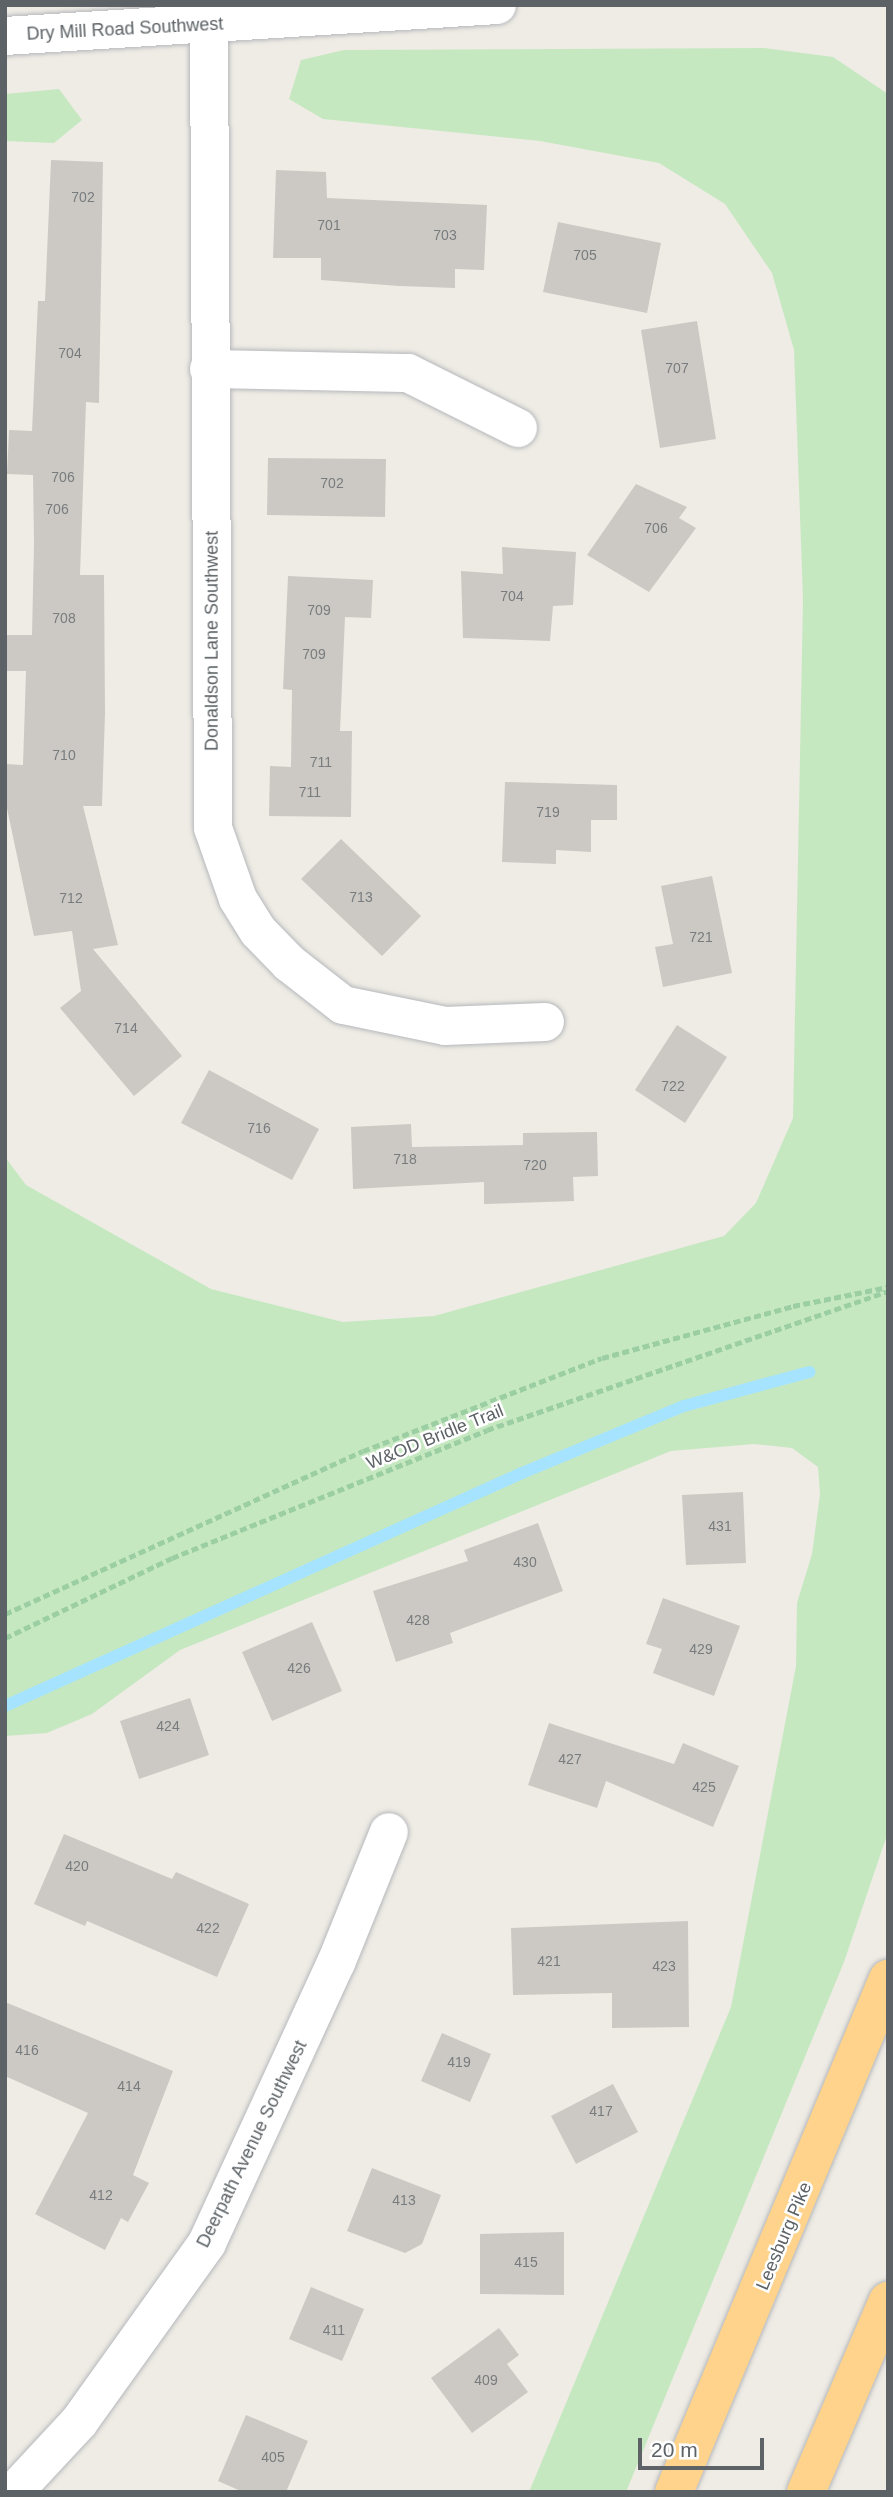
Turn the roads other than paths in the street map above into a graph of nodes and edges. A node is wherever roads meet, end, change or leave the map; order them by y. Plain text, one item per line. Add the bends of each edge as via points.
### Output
1 (497, 5) edge
2 (209, 24) junction
3 (5, 36) edge
4 (209, 369) junction
5 (518, 428) dead end
6 (545, 1022) dead end
7 (389, 1832) dead end
8 (888, 1979) edge
9 (888, 2301) edge
10 (14, 2492) edge
11 (674, 2492) edge
12 (806, 2492) edge

1 - 2 street, Dry Mill Road Southwest
2 - 3 street, Dry Mill Road Southwest
2 - 4 street, Donaldson Lane Southwest
4 - 5 street via 408,373
4 - 6 street, Donaldson Lane Southwest via 213,828 238,899 258,931 289,963 343,1005 445,1026
7 - 10 street, Deerpath Avenue Southwest via 331,1975 207,2243 79,2422
8 - 11 highway, Leesburg Pike
9 - 12 highway

